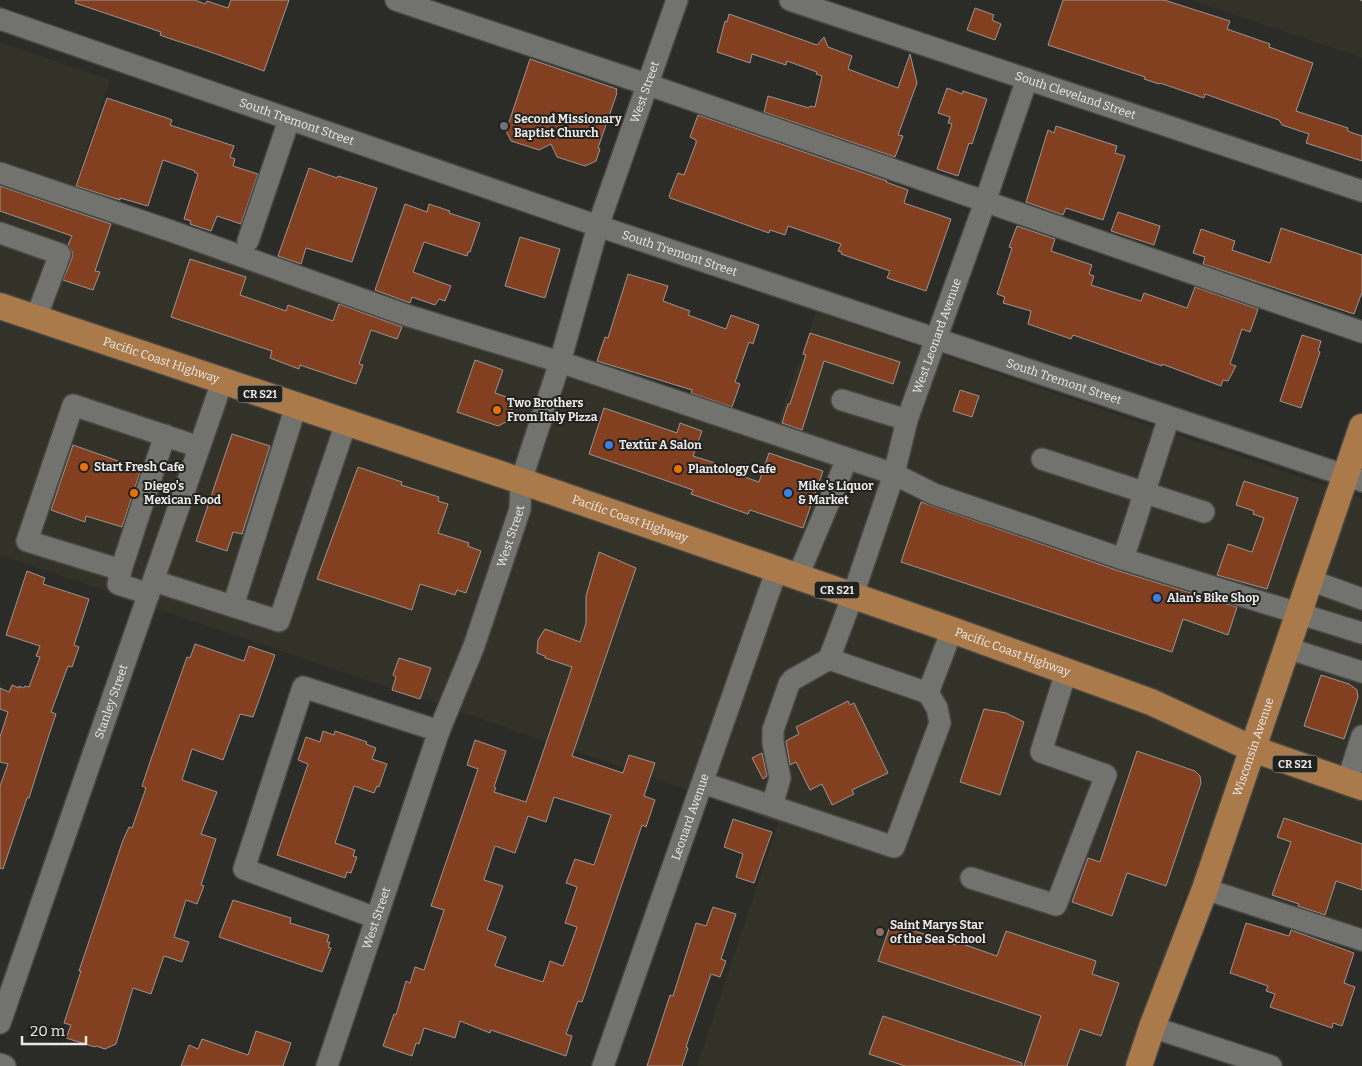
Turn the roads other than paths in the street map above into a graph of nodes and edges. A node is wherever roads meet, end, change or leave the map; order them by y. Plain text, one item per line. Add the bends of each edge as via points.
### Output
1 (396, 0) edge
2 (677, 0) edge
3 (790, 0) edge
4 (0, 19) edge
5 (1027, 79) junction
6 (648, 85) junction
7 (289, 120) junction
8 (0, 172) edge
9 (1362, 191) edge
10 (985, 202) junction
11 (598, 226) junction
12 (0, 233) edge
13 (248, 241) dead end
14 (0, 306) edge
15 (36, 318) junction
16 (1362, 332) edge
17 (936, 338) junction
18 (560, 362) junction
19 (222, 382) junction
20 (842, 400) dead end
21 (296, 406) junction
22 (1169, 417) junction
23 (907, 420) junction
24 (346, 423) junction
25 (1362, 426) edge
26 (165, 435) junction
27 (199, 447) junction
28 (848, 459) junction
29 (1042, 459) dead end
30 (894, 474) junction
31 (1354, 478) edge
32 (521, 481) junction
33 (1144, 492) junction
34 (1204, 512) dead end
35 (1123, 559) junction
36 (122, 570) junction
37 (788, 573) junction
38 (1310, 580) junction
39 (151, 588) junction
40 (853, 595) junction
41 (1362, 600) edge
42 (233, 606) junction
43 (1299, 613) junction
44 (952, 630) junction
45 (1362, 634) edge
46 (1287, 648) junction
47 (829, 659) junction
48 (1066, 672) junction
49 (1362, 672) edge
50 (928, 693) junction
51 (439, 730) junction
52 (1362, 736) edge
53 (1253, 749) junction
54 (703, 783) junction
55 (1349, 783) edge
56 (772, 806) junction
57 (971, 878) dead end
58 (1205, 889) junction
59 (376, 918) junction
60 (1362, 940) edge
61 (0, 1023) edge
62 (1152, 1027) junction
63 (0, 1064) edge
64 (5, 1066) edge
65 (327, 1066) edge
66 (603, 1066) edge
67 (1139, 1066) edge
68 (1270, 1066) edge

1 - 6 street
2 - 6 street, West Street
3 - 5 street, South Cleveland Street
4 - 7 street, South Tremont Street
5 - 9 street, South Cleveland Street
5 - 10 street, West Leonard Avenue
6 - 10 street
6 - 11 street, West Street
7 - 11 street, South Tremont Street
7 - 13 street
8 - 18 street via 406,315
10 - 16 street
10 - 17 street, West Leonard Avenue
11 - 17 street, South Tremont Street
11 - 18 street, West Street
12 - 15 street via 60,254
14 - 15 main road, Pacific Coast Highway / CR S21
15 - 19 main road, Pacific Coast Highway / CR S21
17 - 22 street, South Tremont Street
17 - 23 street, West Leonard Avenue
18 - 28 street
18 - 32 street, West Street
19 - 21 main road, Pacific Coast Highway / CR S21
19 - 27 street, Stanley Street
20 - 23 street
21 - 24 main road, Pacific Coast Highway / CR S21
21 - 42 street
22 - 31 street, South Tremont Street
22 - 33 street
23 - 30 street, West Leonard Avenue
24 - 32 main road, Pacific Coast Highway / CR S21
24 - 42 street via 279,620
25 - 31 main road, Wisconsin Avenue
26 - 27 street
26 - 36 street
26 - 36 street via 73,405 27,541
27 - 39 street, Stanley Street
28 - 30 street
28 - 37 street, Leonard Avenue
29 - 33 street
30 - 35 street via 934,494
30 - 40 street, West Leonard Avenue
31 - 38 main road, Wisconsin Avenue
32 - 37 main road, Pacific Coast Highway / CR S21
32 - 51 street, West Street via 520,509 474,646
33 - 34 street
33 - 35 street
35 - 43 street
36 - 39 street via 118,584
37 - 40 main road, Pacific Coast Highway / CR S21
37 - 54 street, Leonard Avenue
38 - 41 street
38 - 43 main road, Wisconsin Avenue
39 - 42 street
39 - 61 street, Stanley Street
40 - 44 main road, Pacific Coast Highway / CR S21
40 - 47 street, West Leonard Avenue
43 - 45 street
43 - 46 main road, Wisconsin Avenue
44 - 48 main road, Pacific Coast Highway / CR S21
44 - 50 street
46 - 49 street
46 - 53 main road, Wisconsin Avenue
47 - 50 street
47 - 56 street via 796,677 790,684 774,730 780,778
48 - 53 main road, Pacific Coast Highway / CR S21 via 1151,702
48 - 57 street via 1041,752 1106,775 1056,905
50 - 56 street via 937,708 940,723 894,847
51 - 59 street, West Street
51 - 59 street via 302,687 244,869
52 - 55 street
53 - 55 main road, CR S21
53 - 58 main road, Wisconsin Avenue
54 - 56 street
54 - 66 street, Leonard Avenue
58 - 60 street
58 - 62 main road, Wisconsin Avenue
59 - 65 street, West Street
62 - 67 main road, Wisconsin Avenue
62 - 68 street
63 - 64 street

